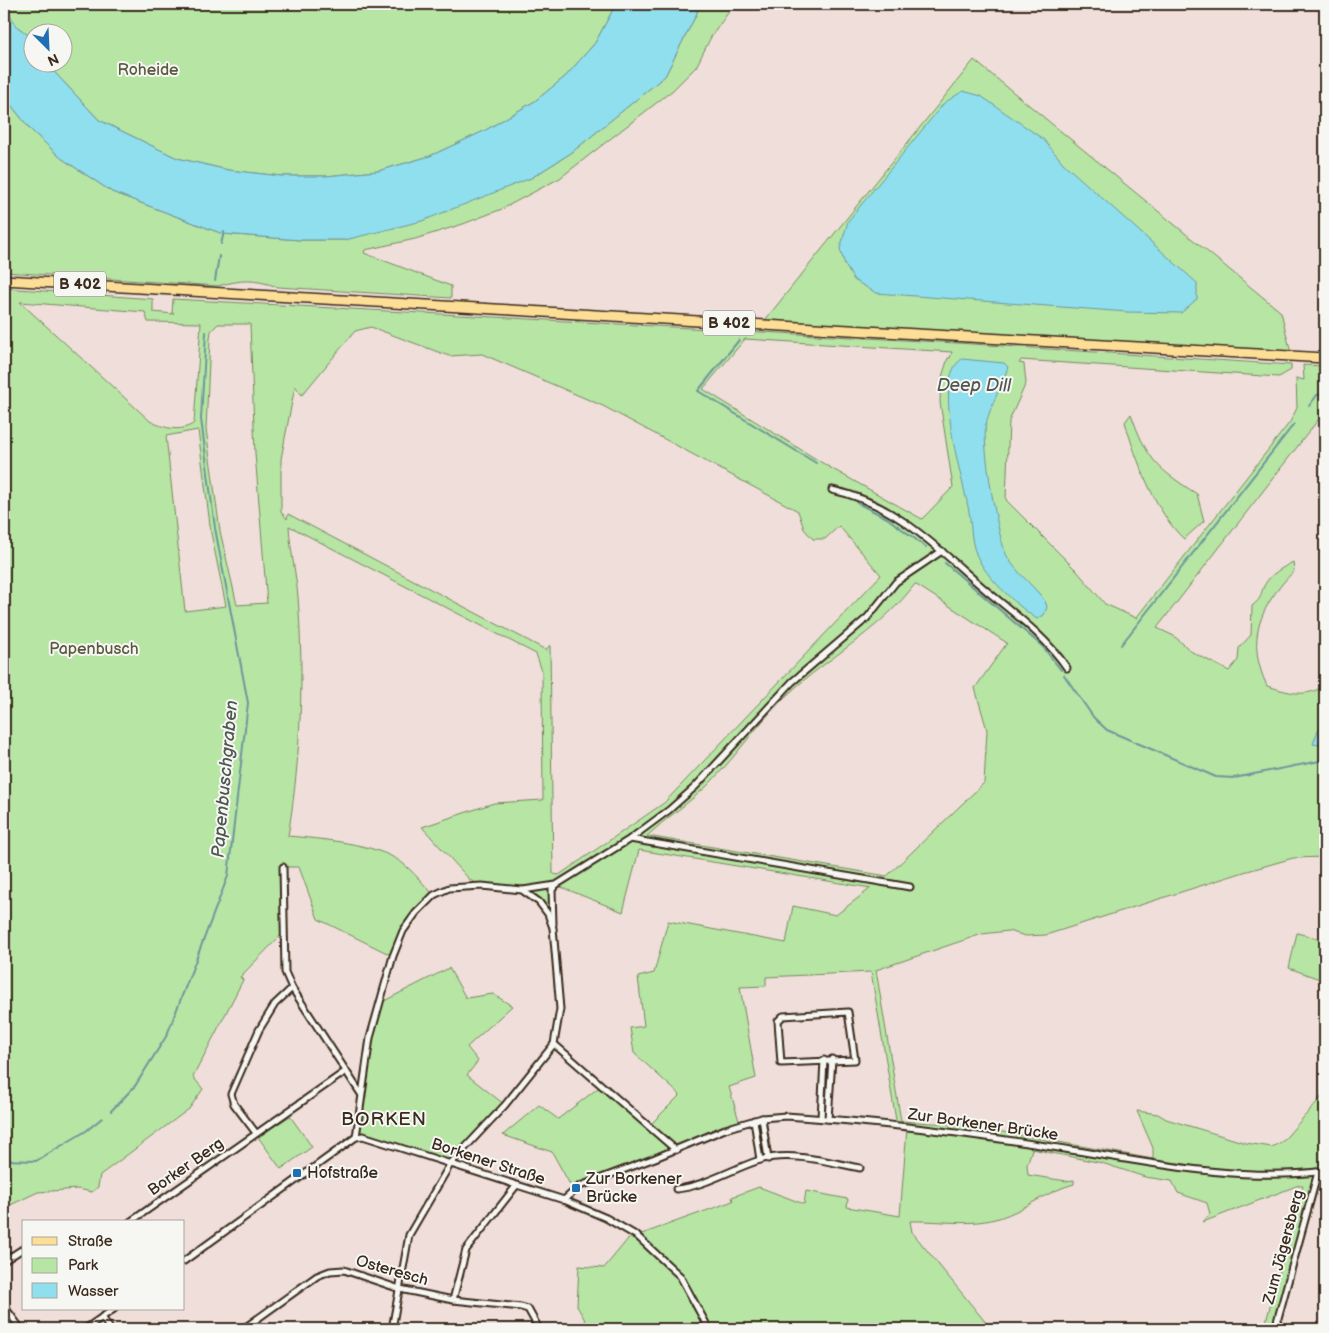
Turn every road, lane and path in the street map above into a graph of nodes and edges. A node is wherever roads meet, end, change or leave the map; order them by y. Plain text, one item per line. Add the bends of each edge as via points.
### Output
1 (4, 280) edge
2 (1325, 358) edge
3 (832, 490) dead end
4 (942, 551) junction
5 (1067, 668) dead end
6 (630, 839) junction
7 (283, 867) dead end
8 (556, 885) junction
9 (910, 887) dead end
10 (522, 890) junction
11 (553, 928) junction
12 (292, 988) junction
13 (554, 1044) junction
14 (824, 1060) junction
15 (832, 1060) junction
16 (346, 1071) junction
17 (361, 1095) junction
18 (762, 1118) junction
19 (821, 1118) junction
20 (828, 1119) junction
21 (754, 1120) junction
22 (256, 1133) junction
23 (356, 1137) junction
24 (676, 1150) junction
25 (768, 1159) junction
26 (760, 1160) junction
27 (451, 1163) junction
28 (860, 1168) dead end
29 (1325, 1171) edge
30 (1318, 1172) junction
31 (516, 1186) junction
32 (676, 1189) dead end
33 (564, 1200) junction
34 (133, 1220) edge
35 (22, 1249) edge
36 (185, 1259) edge
37 (4, 1261) edge
38 (400, 1289) junction
39 (453, 1300) junction
40 (4, 1306) edge
41 (112, 1310) edge
42 (102, 1317) junction
43 (21, 1329) edge
44 (85, 1329) edge
45 (110, 1329) edge
46 (243, 1329) edge
47 (392, 1329) edge
48 (539, 1329) edge
49 (710, 1329) edge
50 (1275, 1329) edge

1 - 2 main road, B 402
3 - 4 street via 890,512
4 - 5 street via 1048,642
4 - 6 street via 896,582 867,618 792,682 694,787
6 - 8 street
6 - 9 street
7 - 12 street via 285,972
8 - 10 street
8 - 11 street via 552,890
10 - 11 street via 544,908
10 - 17 street via 482,886 449,888 434,895 416,914 403,931 393,956 370,1038
11 - 13 street via 560,1009
12 - 16 street
12 - 22 street via 275,1004 259,1030 230,1094
13 - 24 street
13 - 27 street via 505,1106
14 - 15 street
14 - 15 street via 781,1062 779,1018 848,1012 855,1060
14 - 19 street
15 - 20 street
16 - 17 street
16 - 22 street, Borker Berg
17 - 23 street
18 - 19 street, Zur Borkener Brücke
18 - 21 street, Zur Borkener Brücke
18 - 25 street
19 - 20 street, Zur Borkener Brücke
20 - 30 street, Zur Borkener Brücke via 1027,1143 1213,1172 1269,1176
21 - 24 street, Zur Borkener Brücke
21 - 26 street
22 - 34 street, Borker Berg
23 - 27 street, Borkener Straße via 363,1136
23 - 36 street
24 - 33 street, Zur Borkener Brücke via 580,1186
25 - 26 street
25 - 28 street via 818,1160
26 - 32 street via 690,1188
27 - 31 street, Borkener Straße
27 - 38 street via 409,1235
29 - 30 street, Zur Borkener Brücke
30 - 50 street, Zum Jägersberg
31 - 33 street, Borkener Straße
31 - 39 street via 466,1250
33 - 49 street, Borkener Straße via 606,1218 664,1258 680,1276
35 - 37 street
38 - 39 street, Osteresch
38 - 46 street, Osteresch via 344,1270 330,1271
38 - 47 street
39 - 48 street, Osteresch via 528,1309
40 - 43 street
41 - 42 street
42 - 44 street
42 - 45 street

